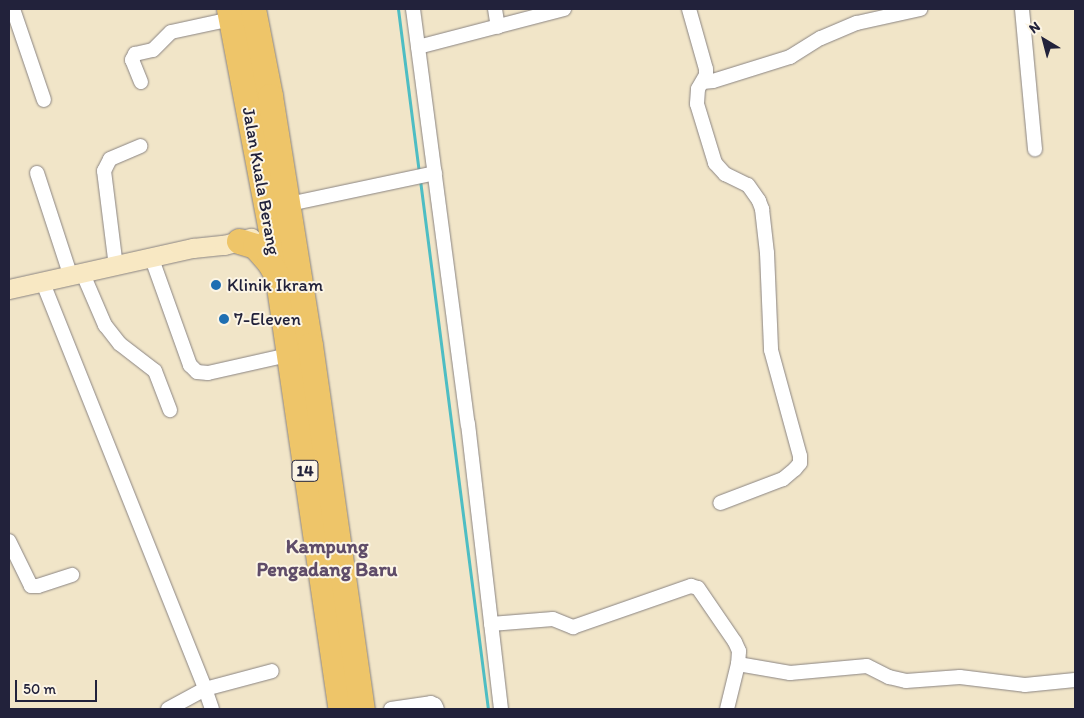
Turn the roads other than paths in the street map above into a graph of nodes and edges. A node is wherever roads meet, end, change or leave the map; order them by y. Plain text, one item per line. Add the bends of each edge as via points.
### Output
1 (14, 9) edge
2 (413, 9) edge
3 (495, 9) edge
4 (564, 9) edge
5 (689, 9) edge
6 (920, 9) edge
7 (1022, 9) edge
8 (237, 12) edge
9 (498, 27) junction
10 (418, 47) junction
11 (141, 82) dead end
12 (702, 82) junction
13 (44, 100) dead end
14 (140, 146) dead end
15 (1035, 149) dead end
16 (37, 173) dead end
17 (431, 173) junction
18 (262, 189) junction
19 (284, 220) junction
20 (237, 236) junction
21 (152, 259) junction
22 (116, 267) junction
23 (77, 276) junction
24 (43, 283) junction
25 (279, 284) junction
26 (9, 289) edge
27 (288, 355) junction
28 (170, 410) dead end
29 (720, 503) dead end
30 (9, 541) edge
31 (72, 575) dead end
32 (491, 624) junction
33 (738, 664) junction
34 (272, 671) dead end
35 (1075, 680) edge
36 (204, 689) junction
37 (168, 709) edge
38 (212, 709) edge
39 (341, 709) edge
40 (362, 709) edge
41 (391, 709) edge
42 (437, 709) edge
43 (501, 709) edge
44 (727, 709) edge

1 - 13 street
2 - 10 street
3 - 9 street
4 - 9 street
5 - 12 street via 706,69
6 - 12 street via 857,23 821,38 790,57 713,82
7 - 15 street
8 - 11 street via 171,32 153,50 135,54 132,60
8 - 18 highway, Jalan Kuala Berang / 14
8 - 19 highway, Jalan Kuala Berang / 14 via 284,129
9 - 10 street
10 - 17 street
12 - 29 street via 696,104 715,163 725,174 748,185 762,209 771,350 800,456 800,462 783,480
14 - 22 street via 110,159 104,171
16 - 23 street
17 - 19 street
17 - 32 street via 468,424
18 - 19 highway, Jalan Kuala Berang / 14
18 - 20 highway via 262,204
19 - 20 main road
19 - 25 highway, Jalan Kuala Berang / 14
19 - 40 highway, Jalan Kuala Berang / 14 via 312,287 310,345
20 - 21 main road
20 - 25 highway via 262,253 274,269
21 - 22 main road
21 - 27 street via 190,366 197,372 208,373
22 - 23 main road
23 - 24 main road
23 - 28 street via 105,325 120,344 155,371
24 - 26 main road
24 - 36 street
25 - 27 highway, Jalan Kuala Berang / 14
27 - 39 highway, Jalan Kuala Berang / 14
30 - 31 street via 31,586
32 - 33 street via 553,619 573,628 691,586 703,594 735,642 739,651
32 - 43 street
33 - 35 street via 790,673 867,666 906,681 960,677 1025,685
33 - 44 street
34 - 36 street
36 - 37 street
36 - 38 street
41 - 42 street via 431,703

